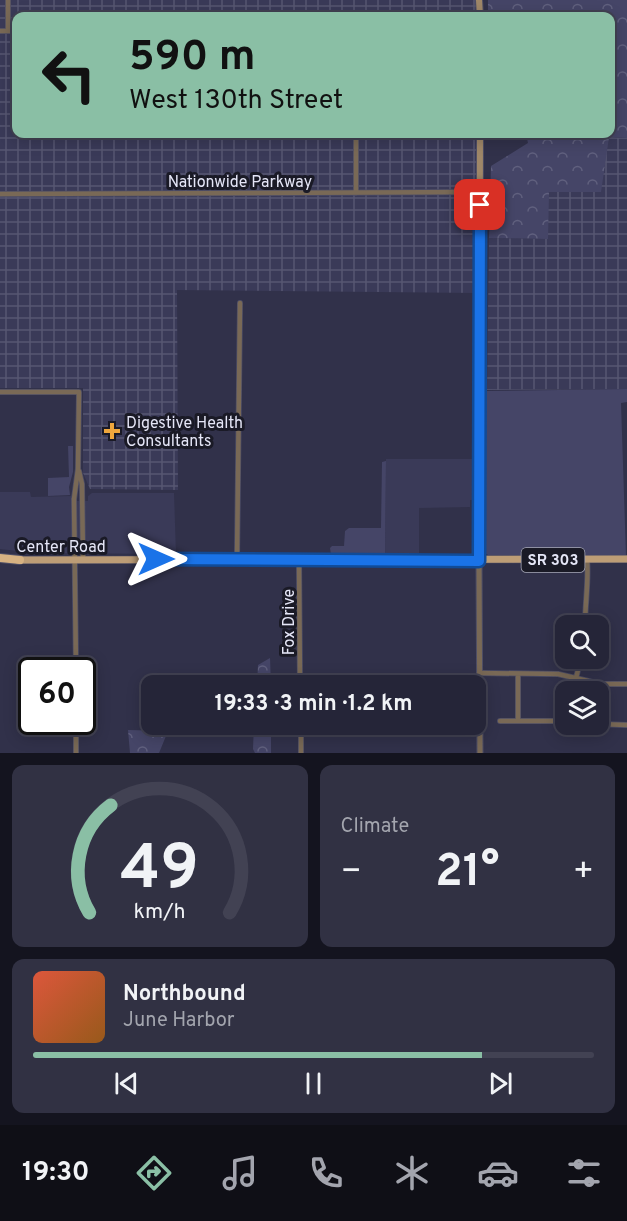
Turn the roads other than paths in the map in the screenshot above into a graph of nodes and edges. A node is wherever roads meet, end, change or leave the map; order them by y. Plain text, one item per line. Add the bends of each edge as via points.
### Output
1 (8, 0) edge
2 (0, 31) edge
3 (8, 31) junction
4 (12, 31) edge
5 (356, 138) edge
6 (480, 138) edge
7 (480, 192) junction
8 (356, 193) junction
9 (0, 194) edge
10 (240, 303) dead end
11 (0, 392) edge
12 (78, 469) junction
13 (0, 559) edge
14 (237, 559) junction
15 (299, 559) junction
16 (627, 559) edge
17 (20, 560) joint
18 (75, 560) junction
19 (83, 560) junction
20 (479, 561) junction
21 (587, 562) junction
22 (585, 615) edge
23 (76, 657) edge
24 (578, 669) edge
25 (482, 674) junction
26 (518, 674) junction
27 (300, 675) edge
28 (576, 678) junction
29 (627, 684) edge
30 (500, 721) dead end
31 (518, 721) junction
32 (555, 721) edge
33 (609, 724) edge
34 (627, 725) edge
35 (76, 735) edge
36 (300, 735) edge
37 (76, 753) edge
38 (301, 753) edge
39 (480, 753) edge

1 - 3 street
2 - 3 street
3 - 4 street
5 - 8 street
6 - 7 main road
7 - 8 street, Nationwide Parkway
7 - 20 main road
8 - 9 street, Nationwide Parkway
10 - 14 street
11 - 12 street via 79,392
12 - 18 street via 74,499
12 - 19 street via 82,484
13 - 17 highway
14 - 15 main road, Center Road / SR 303
14 - 19 main road, Center Road / SR 303
15 - 20 main road, Center Road / SR 303
15 - 27 street, Fox Drive
16 - 21 main road, Center Road / SR 303
17 - 18 main road, Center Road / SR 303
18 - 19 main road, Center Road / SR 303
18 - 23 street
20 - 21 main road, Center Road / SR 303
20 - 25 street
21 - 22 street
24 - 28 street
25 - 26 street
25 - 39 street
26 - 28 street
26 - 31 street
28 - 29 street via 601,684
30 - 31 street
31 - 32 street
33 - 34 street
35 - 37 street
36 - 38 street

